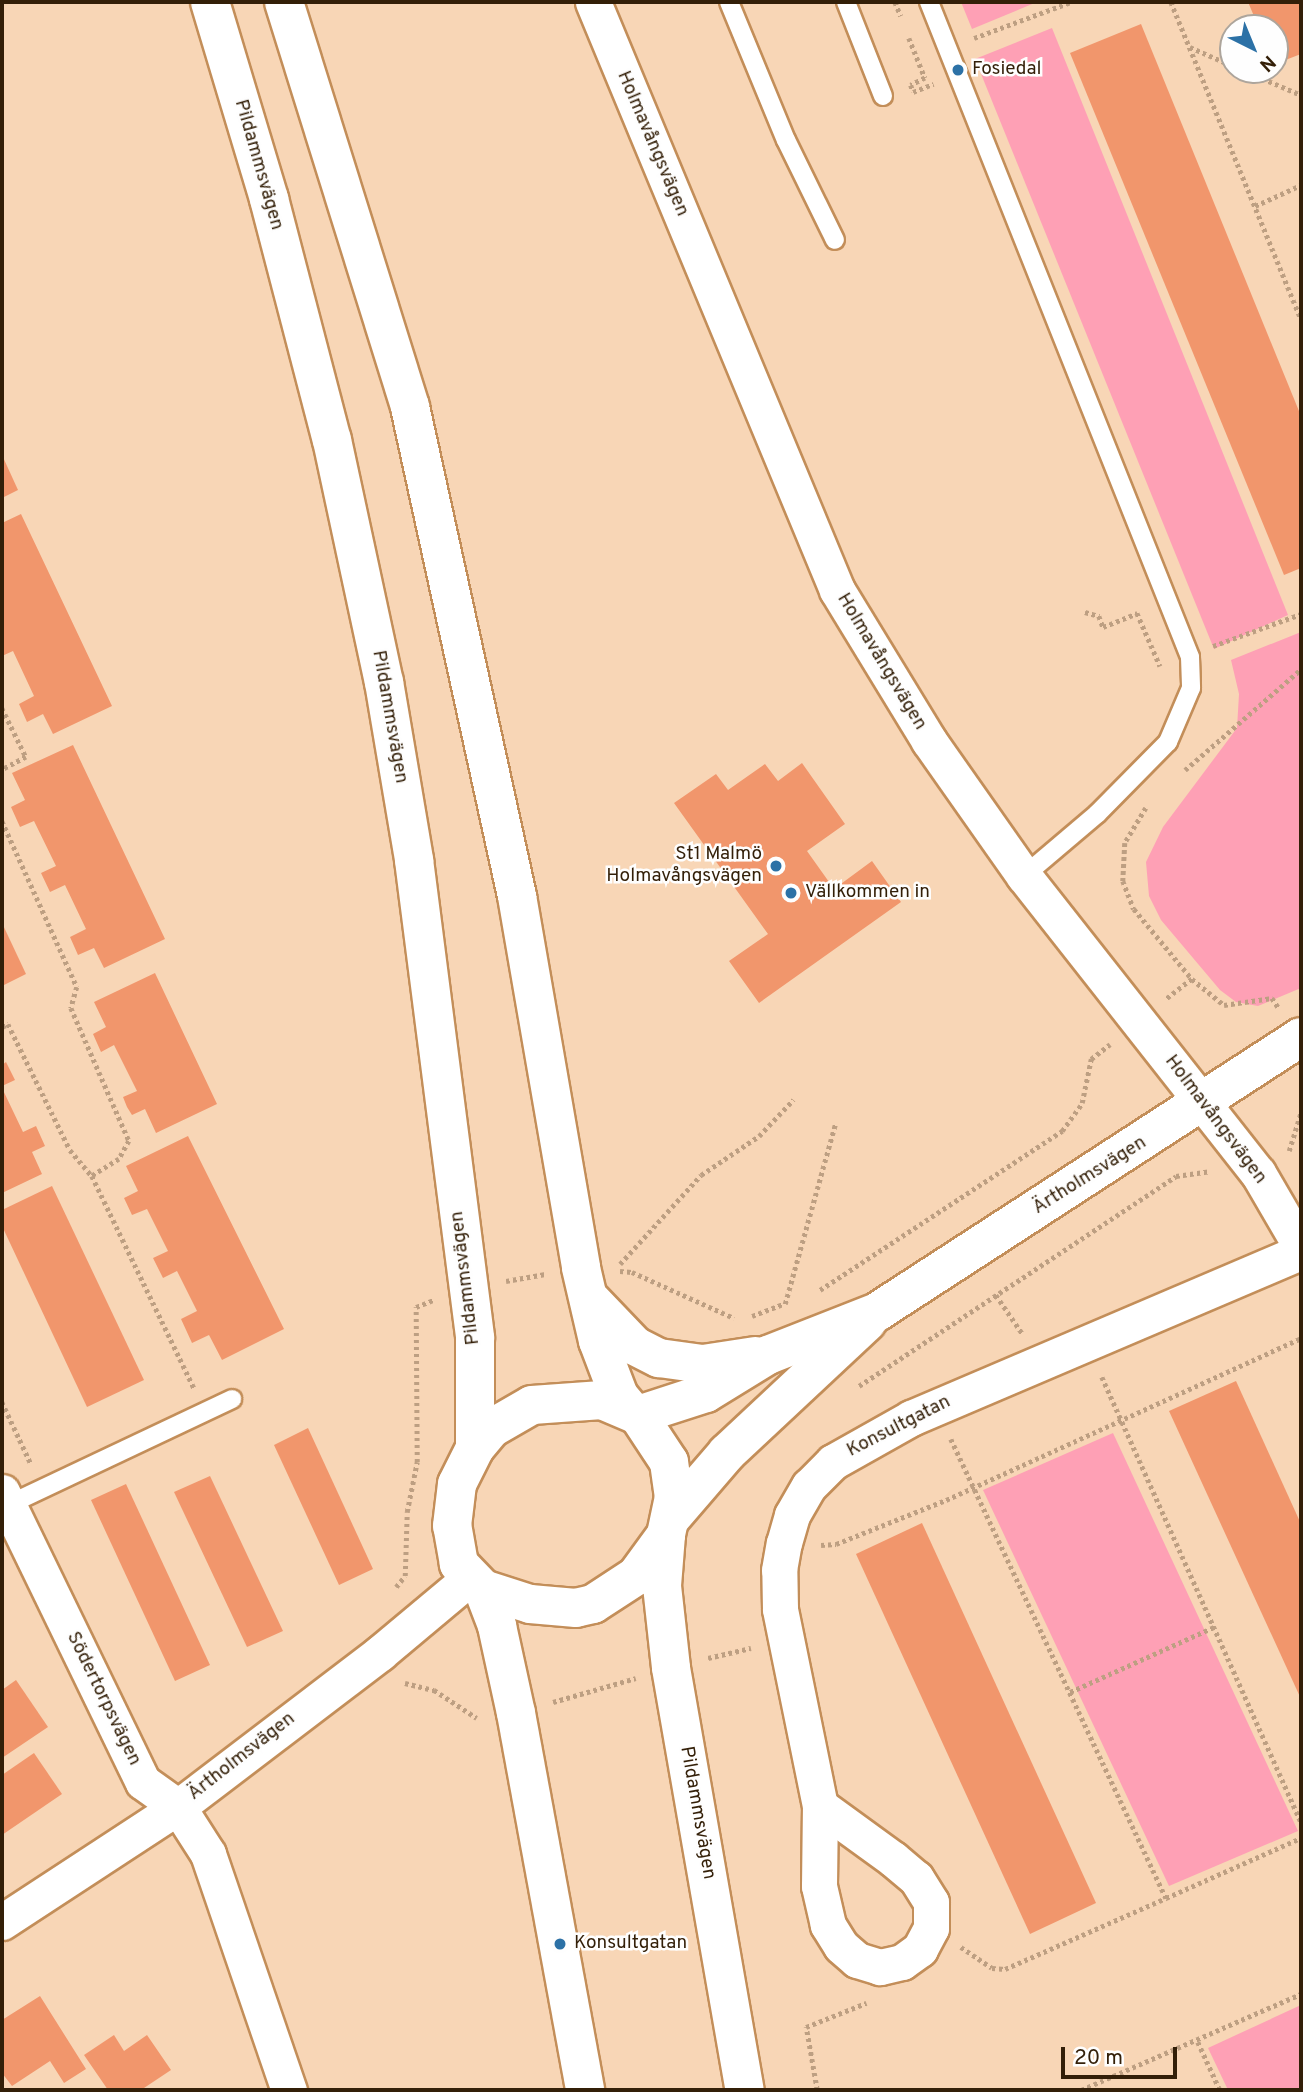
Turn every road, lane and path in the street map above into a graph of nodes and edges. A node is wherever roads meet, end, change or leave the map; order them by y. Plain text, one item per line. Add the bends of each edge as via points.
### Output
1 (210, 2) edge
2 (284, 2) edge
3 (593, 2) edge
4 (729, 2) edge
5 (846, 2) edge
6 (929, 2) edge
7 (1072, 2) edge
8 (1171, 2) edge
9 (948, 47) junction
10 (1190, 47) junction
11 (1219, 59) edge
12 (933, 76) dead end
13 (1275, 84) edge
14 (884, 95) joint
15 (1301, 95) edge
16 (1301, 185) edge
17 (1255, 206) junction
18 (835, 240) dead end
19 (1301, 319) edge
20 (1085, 612) dead end
21 (1137, 613) dead end
22 (1301, 669) edge
23 (2, 708) edge
24 (2, 770) edge
25 (1180, 775) dead end
26 (1155, 799) dead end
27 (2, 821) edge
28 (1024, 876) junction
29 (1192, 979) junction
30 (1140, 1020) junction
31 (2, 1027) edge
32 (1301, 1038) edge
33 (793, 1100) dead end
34 (1203, 1104) junction
35 (1301, 1112) edge
36 (835, 1125) dead end
37 (1288, 1154) junction
38 (1292, 1162) dead end
39 (1258, 1173) junction
40 (92, 1176) junction
41 (1301, 1247) edge
42 (1301, 1252) edge
43 (616, 1270) dead end
44 (815, 1294) dead end
45 (587, 1296) junction
46 (794, 1302) dead end
47 (785, 1304) junction
48 (877, 1312) junction
49 (743, 1322) dead end
50 (1301, 1338) edge
51 (1082, 1344) junction
52 (768, 1355) junction
53 (849, 1393) dead end
54 (232, 1399) dead end
55 (931, 1408) junction
56 (205, 1411) junction
57 (634, 1412) junction
58 (1121, 1420) junction
59 (475, 1448) junction
60 (974, 1487) junction
61 (5, 1499) edge
62 (669, 1526) junction
63 (784, 1543) junction
64 (477, 1583) junction
65 (1214, 1627) junction
66 (1070, 1692) junction
67 (820, 1806) junction
68 (178, 1807) junction
69 (1301, 1821) edge
70 (1301, 1838) edge
71 (1166, 1898) junction
72 (2, 1922) edge
73 (931, 1928) junction
74 (964, 1949) junction
75 (953, 1956) dead end
76 (1301, 1994) edge
77 (869, 2002) dead end
78 (1198, 2042) junction
79 (289, 2090) edge
80 (585, 2090) edge
81 (745, 2090) edge
82 (817, 2090) edge
83 (1081, 2090) edge
84 (1220, 2090) edge

1 - 59 main road, Pildammsvägen via 269,199 332,440 384,682 414,860 475,1338
2 - 45 main road via 410,407 517,896
3 - 28 street, Holmavångsvägen via 837,590 929,741
4 - 18 lane via 786,140
5 - 14 lane
6 - 9 lane
7 - 9 path
8 - 10 path
9 - 28 lane via 1189,657 1191,688 1168,742 1097,814
10 - 11 path
10 - 17 path
12 - 14 path via 934,84 913,92 911,85
13 - 15 path
16 - 17 path
17 - 19 path
20 - 21 path via 1099,616 1103,627
22 - 25 path
23 - 24 path via 26,757
26 - 29 path via 1125,843 1124,881 1135,909
27 - 40 path via 77,987 71,1008 129,1141 119,1159
28 - 30 street, Holmavångsvägen
29 - 30 path
29 - 32 path via 1224,1004 1272,998
30 - 34 street, Holmavångsvägen
30 - 44 path via 1091,1059 1082,1103 1062,1131
31 - 40 path via 8,1024 70,1150
32 - 34 main road, Ärtholmsvägen
33 - 43 path via 759,1136 701,1175 670,1214 634,1244
34 - 39 street, Holmavångsvägen
34 - 48 main road, Ärtholmsvägen
35 - 37 path
36 - 47 path
37 - 38 path
37 - 39 path
39 - 41 street, Holmavångsvägen
39 - 53 path via 1237,1186 1208,1170 1176,1176
40 - 56 path
42 - 51 street, Konsultgatan
45 - 52 main road via 635,1346 659,1358 703,1364
45 - 57 main road via 619,1396
46 - 47 path
47 - 49 path via 765,1308
48 - 52 main road, Ärtholmsvägen
48 - 62 main road, Ärtholmsvägen via 791,1398 727,1453
50 - 58 path
51 - 55 street, Konsultgatan
51 - 58 path via 1097,1365
52 - 57 main road, Ärtholmsvägen via 706,1393
54 - 56 lane
55 - 60 path
55 - 63 street, Konsultgatan via 833,1462 809,1486 792,1515
56 - 61 lane
57 - 59 main road via 602,1400 532,1405 492,1428
57 - 62 main road via 669,1462 674,1497
58 - 60 path
58 - 65 path
59 - 64 main road via 457,1484 452,1525 459,1564
60 - 63 path via 836,1544
60 - 66 path
61 - 68 street, Södertorpsvägen via 143,1782
62 - 64 main road, Ärtholmsvägen via 636,1576 593,1604 576,1608 530,1605
62 - 81 main road, Pildammsvägen via 662,1586 671,1668
63 - 67 street, Konsultgatan via 780,1609
64 - 68 street, Ärtholmsvägen
64 - 80 main road via 497,1626 519,1726
65 - 66 path
65 - 69 path
66 - 71 path
67 - 73 street via 916,1878 931,1902
67 - 73 street, Konsultgatan via 820,1886 828,1925 841,1946 857,1960 880,1968 902,1962 920,1949
68 - 72 street, Ärtholmsvägen
68 - 79 street, Södertorpsvägen via 208,1854
70 - 71 path
71 - 74 path via 1004,1969 992,1968
73 - 74 path
74 - 75 path
76 - 78 path
77 - 82 path via 806,2028
78 - 83 path
78 - 84 path

